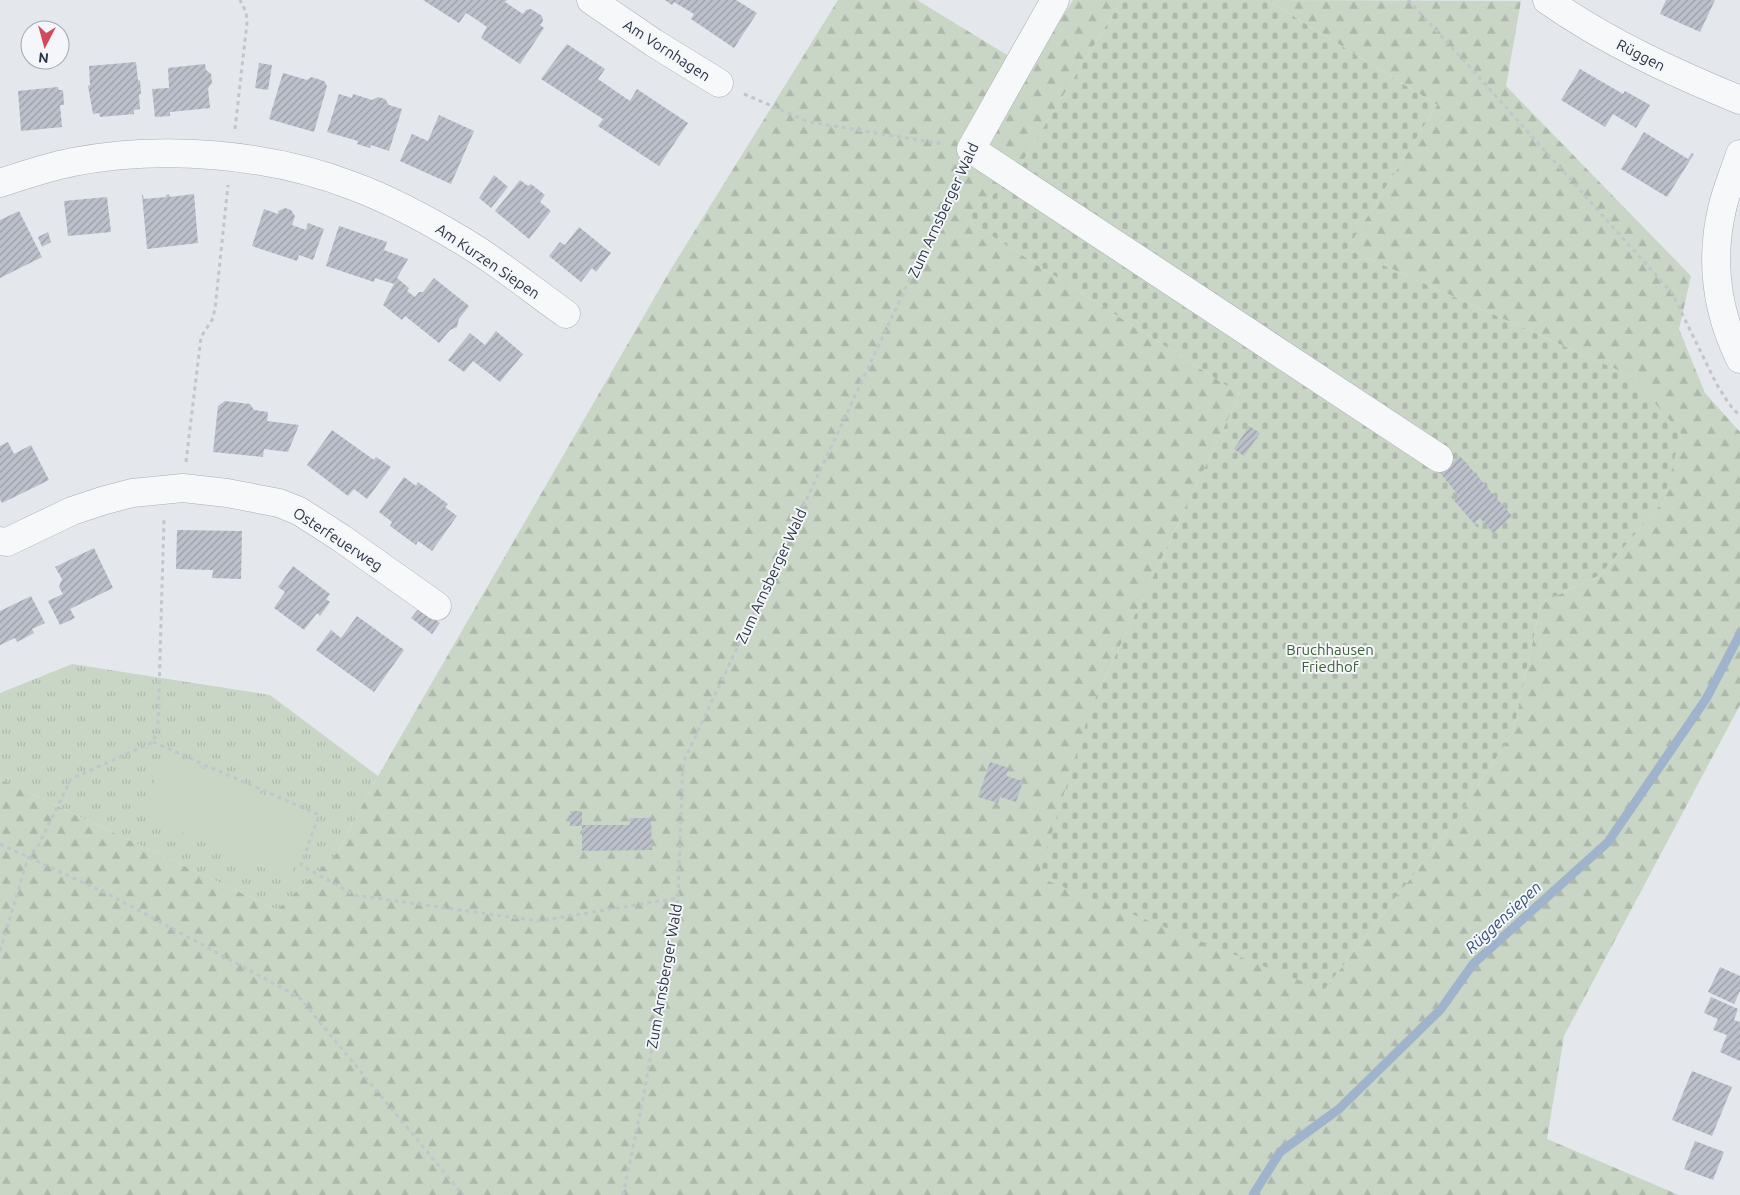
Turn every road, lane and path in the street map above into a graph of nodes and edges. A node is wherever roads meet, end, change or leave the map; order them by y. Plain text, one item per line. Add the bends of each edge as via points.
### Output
1 (240, 0) edge
2 (591, 0) edge
3 (1056, 0) edge
4 (1408, 0) edge
5 (1547, 0) edge
6 (719, 83) joint
7 (1740, 100) edge
8 (971, 149) junction
9 (1740, 154) edge
10 (232, 157) junction
11 (0, 184) edge
12 (566, 314) dead end
13 (1740, 359) edge
14 (1740, 416) edge
15 (1439, 458) dead end
16 (183, 488) junction
17 (0, 542) edge
18 (437, 606) dead end
19 (153, 742) junction
20 (0, 844) edge
21 (28, 858) junction
22 (678, 898) junction
23 (0, 951) edge
24 (463, 1195) edge
25 (623, 1195) edge

1 - 10 path via 247,23
2 - 6 street, Am Vornhagen
3 - 8 street, Zum Arnsberger Wald
4 - 14 path via 1667,287 1716,382
5 - 7 street, Rüggen via 1580,23 1636,54
6 - 8 path via 809,122
8 - 15 street
8 - 22 path, Zum Arnsberger Wald via 683,763
9 - 13 street via 1718,227 1716,281 1726,327
10 - 11 street, Am Kurzen Siepen via 161,154 100,158
10 - 12 street, Am Kurzen Siepen via 304,170 379,196 464,241
10 - 16 path via 214,309 212,320 201,337
16 - 17 street, Osterfeuerweg via 132,493 102,501
16 - 18 street, Osterfeuerweg via 227,492 279,503 299,511
16 - 19 path via 165,504 158,726
19 - 21 path via 70,779 38,846
19 - 22 path via 318,815 301,865 354,895 538,921
20 - 21 path
21 - 23 path
21 - 24 path via 110,895 299,997
22 - 25 path, Zum Arnsberger Wald

